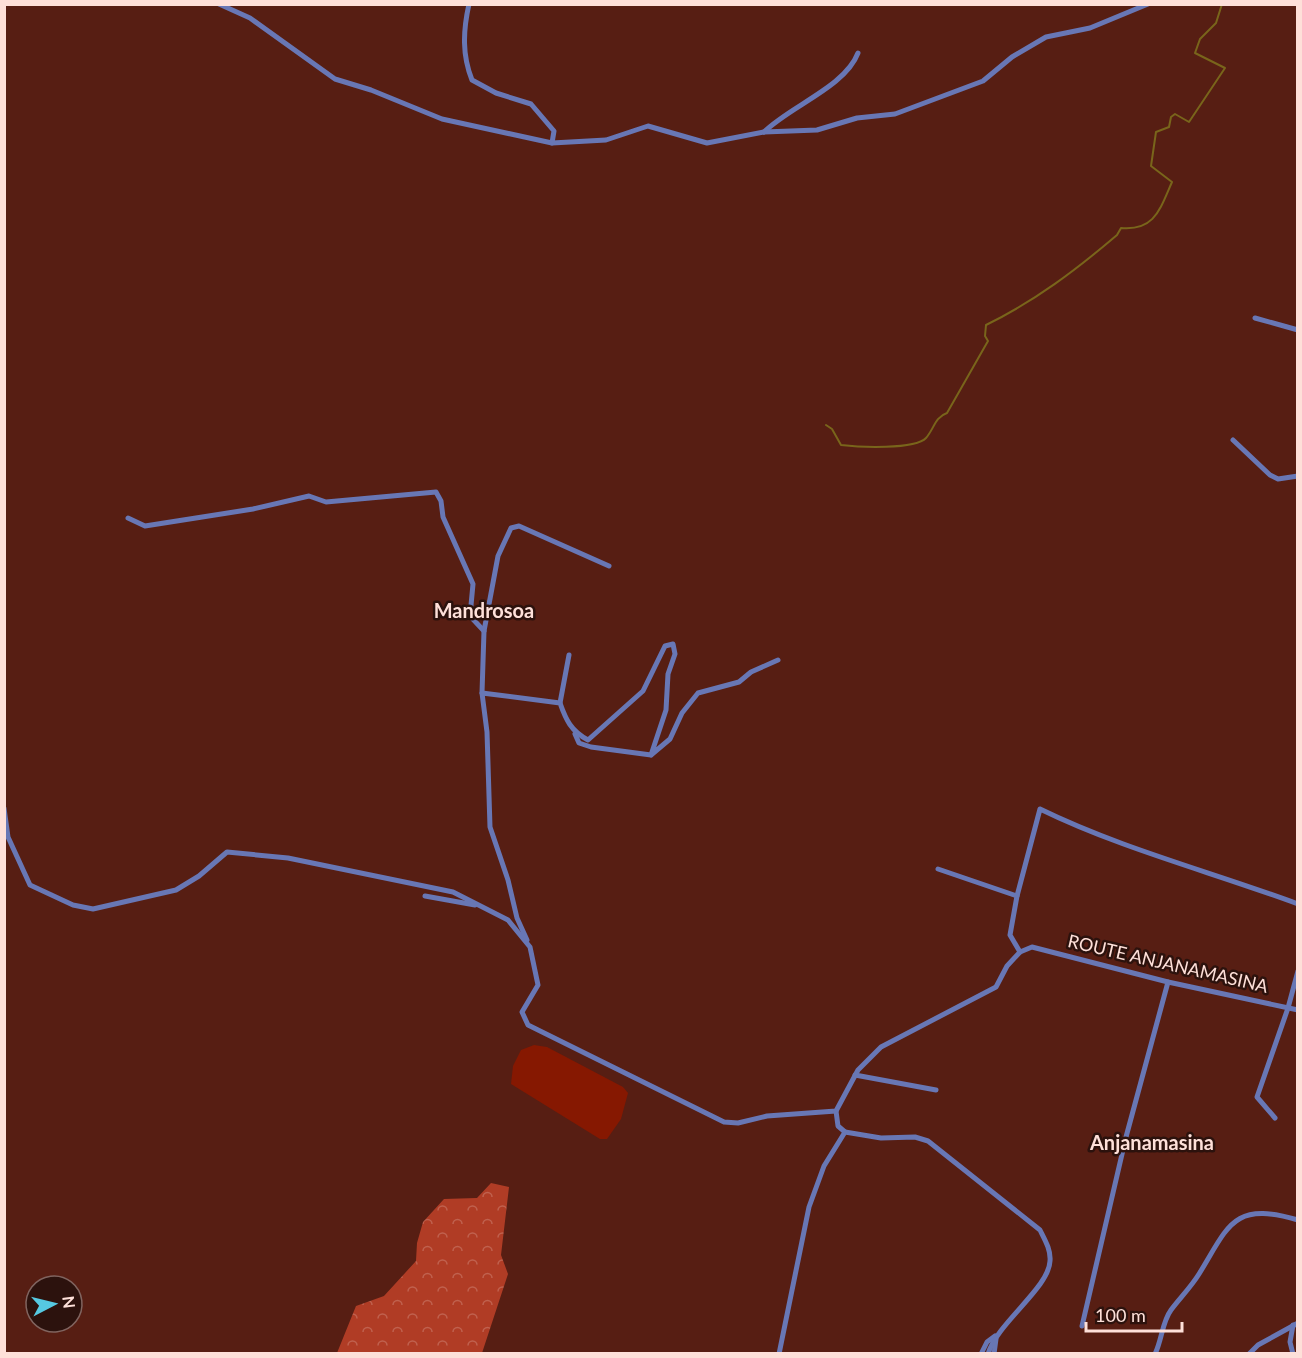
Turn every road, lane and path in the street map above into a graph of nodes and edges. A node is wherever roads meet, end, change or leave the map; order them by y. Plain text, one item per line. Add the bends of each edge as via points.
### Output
1 (219, 4) edge
2 (469, 4) edge
3 (1148, 4) edge
4 (858, 53) dead end
5 (764, 132) junction
6 (552, 142) junction
7 (1255, 318) dead end
8 (1298, 330) edge
9 (1233, 440) dead end
10 (1298, 476) edge
11 (129, 518) dead end
12 (609, 566) dead end
13 (484, 631) junction
14 (569, 655) dead end
15 (778, 660) dead end
16 (482, 693) junction
17 (560, 703) junction
18 (575, 734) junction
19 (651, 755) junction
20 (4, 808) edge
21 (938, 869) dead end
22 (425, 896) dead end
23 (1017, 897) junction
24 (1298, 904) edge
25 (479, 906) junction
26 (530, 947) junction
27 (1020, 952) junction
28 (1298, 971) edge
29 (1168, 982) junction
30 (1288, 1008) junction
31 (1298, 1010) edge
32 (855, 1075) junction
33 (936, 1090) dead end
34 (837, 1111) junction
35 (1275, 1118) dead end
36 (845, 1132) junction
37 (1298, 1220) edge
38 (1295, 1324) edge
39 (1082, 1326) dead end
40 (997, 1334) junction
41 (1258, 1345) junction
42 (779, 1353) edge
43 (981, 1353) edge
44 (988, 1353) edge
45 (994, 1353) edge
46 (1155, 1353) edge
47 (1249, 1353) edge
48 (1260, 1353) edge
49 (1293, 1353) edge

1 - 6 street via 250,18 335,80 442,119
2 - 6 street via 464,59 472,81 531,104 554,131
3 - 5 street via 1090,28 1046,37 1012,57 983,81 895,114 857,118 817,130
4 - 5 street via 840,76
5 - 6 street via 707,143 648,126 606,140
7 - 8 street
9 - 10 street via 1270,475 1278,479
11 - 13 street via 145,526 309,496 327,502 435,492 473,584 470,615
12 - 13 street via 529,529 511,528 498,556
13 - 16 street
14 - 17 street
15 - 19 street via 739,682 698,693 682,713 670,739
16 - 17 street
16 - 26 street via 490,826 517,918
17 - 18 street
18 - 19 street via 579,743 591,747
18 - 19 street via 588,740 620,714 642,691 665,646 673,644 675,654 668,674 666,710
20 - 25 street via 8,837 30,885 73,905 93,909 176,890 227,852 288,858 379,875 453,892
21 - 23 street
22 - 25 street
23 - 24 street via 1040,809 1113,842
23 - 27 street via 1010,935
25 - 26 street via 508,920
26 - 34 street via 538,985 522,1012 528,1025 724,1122
27 - 29 street, ROUTE ANJANAMASINA via 1032,947
27 - 32 street via 996,987 881,1047
28 - 30 street
29 - 30 street, ROUTE ANJANAMASINA
29 - 39 street via 1126,1137
30 - 31 street, ROUTE ANJANAMASINA
30 - 35 street via 1257,1097
32 - 33 street
32 - 34 street
34 - 36 street via 838,1126
36 - 40 street via 881,1138 915,1137 928,1142 1040,1230 1050,1263 1045,1276
36 - 42 street via 824,1166 809,1207
37 - 46 street via 1258,1212 1233,1222 1170,1311
38 - 41 street
38 - 49 street via 1290,1342
40 - 43 street
40 - 44 street
40 - 45 street
41 - 47 street
41 - 48 street

